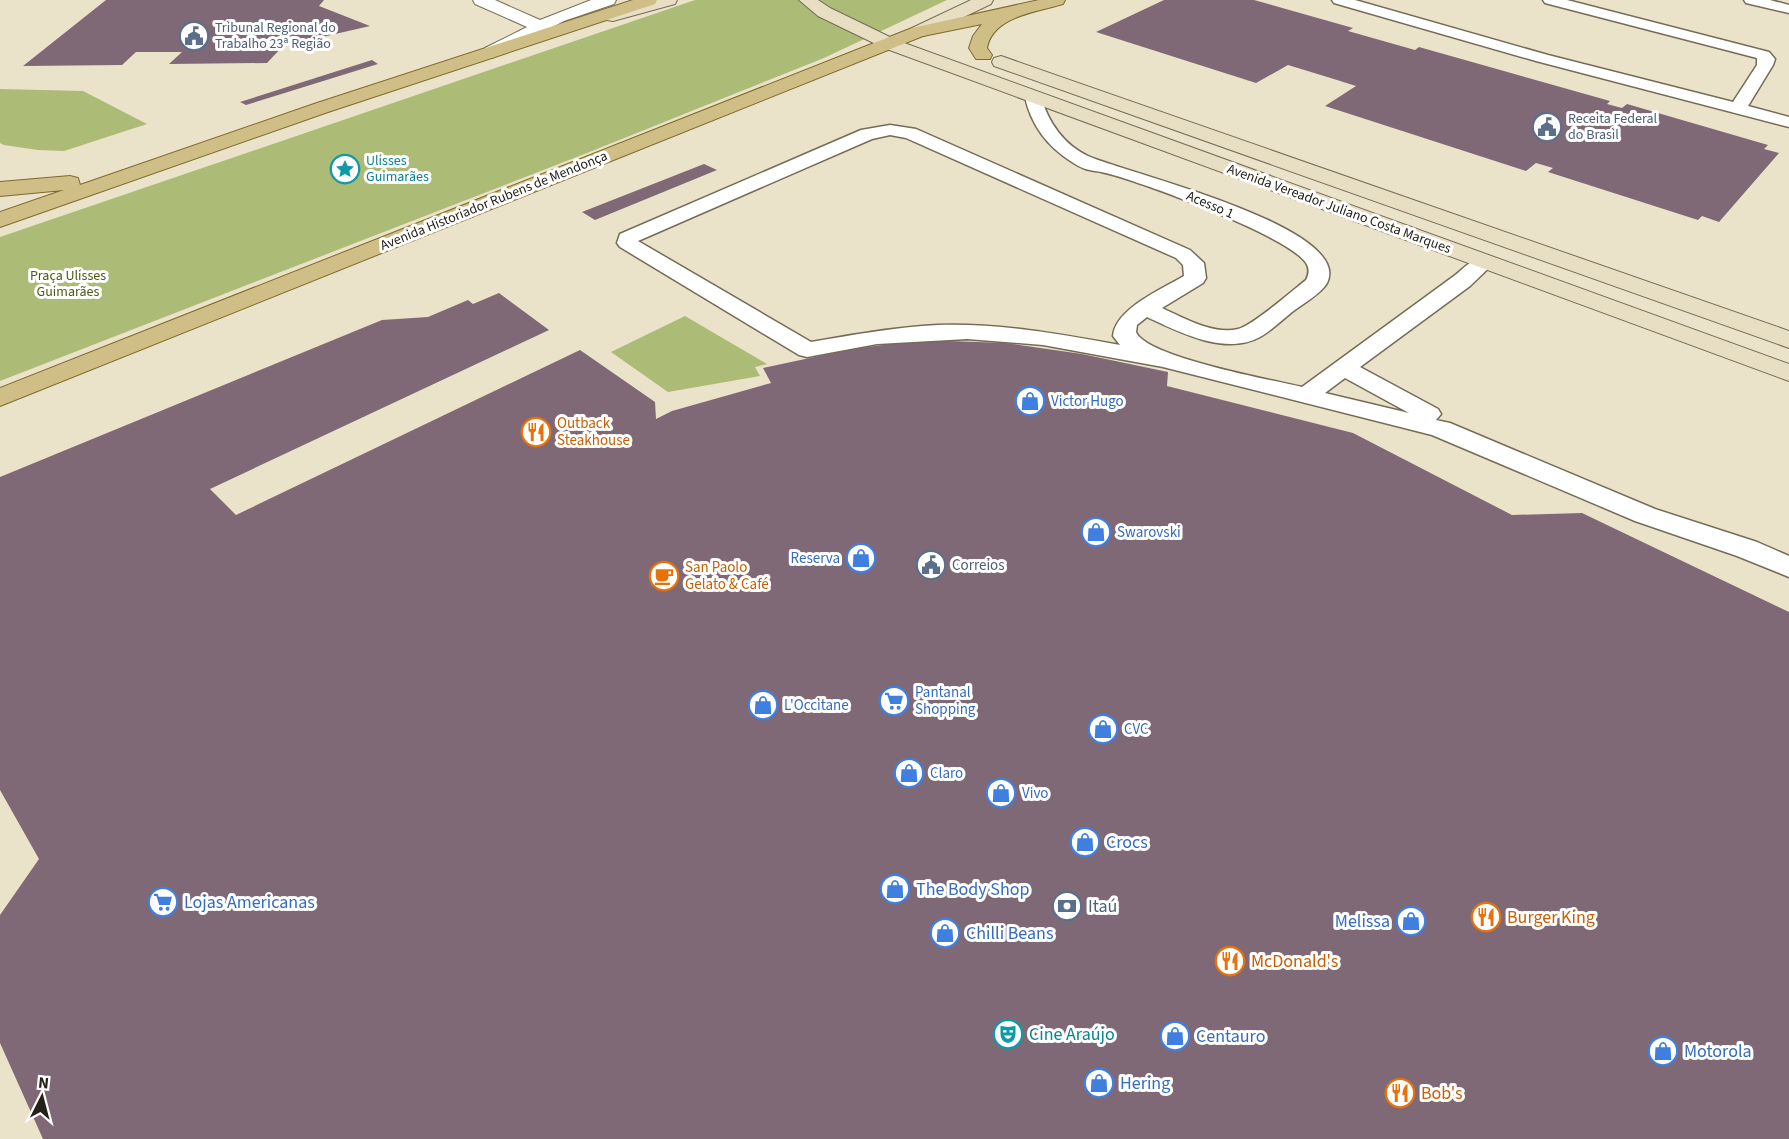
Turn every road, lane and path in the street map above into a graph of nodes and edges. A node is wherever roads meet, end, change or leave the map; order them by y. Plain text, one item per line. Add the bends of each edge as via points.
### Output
1 (482, 0) edge
2 (608, 0) edge
3 (649, 0) edge
4 (669, 0) edge
5 (807, 0) edge
6 (985, 0) edge
7 (1057, 0) edge
8 (1339, 0) edge
9 (1550, 0) edge
10 (1750, 0) edge
11 (1789, 9) edge
12 (1016, 11) junction
13 (540, 26) junction
14 (563, 30) junction
15 (918, 32) junction
16 (890, 44) junction
17 (492, 51) junction
18 (983, 55) junction
19 (1034, 98) junction
20 (1737, 110) junction
21 (1789, 122) edge
22 (120, 179) junction
23 (0, 189) edge
24 (0, 220) edge
25 (1484, 262) junction
26 (1147, 309) junction
27 (1789, 340) edge
28 (1163, 360) junction
29 (1343, 368) junction
30 (1789, 373) edge
31 (1306, 395) junction
32 (0, 398) edge
33 (1504, 455) junction
34 (1789, 567) edge

1 - 13 street
2 - 13 street
3 - 14 main road
4 - 14 main road
5 - 16 main road, Avenida Vereador Juliano Costa Marques
6 - 15 main road, Avenida Historiador Rubens de Mendonça
7 - 12 main road
8 - 20 lane
9 - 20 lane via 1763,55 1767,59 1765,65
10 - 11 lane
12 - 15 main road
12 - 18 main road via 986,29 979,39 978,48
13 - 17 street
14 - 17 main road
15 - 16 main road, Avenida Historiador Rubens de Mendonça
15 - 18 main road, Avenida Vereador Juliano Costa Marques
16 - 19 main road, Avenida Vereador Juliano Costa Marques
16 - 32 main road, Avenida Historiador Rubens de Mendonça
17 - 22 main road
18 - 27 main road, Avenida Vereador Juliano Costa Marques
19 - 25 main road, Avenida Vereador Juliano Costa Marques
19 - 26 lane, Acesso 1 via 1036,110 1056,141 1079,159 1137,191 1283,252 1318,278 1313,287 1251,332 1233,337 1188,327
20 - 21 lane
22 - 23 main road
22 - 24 main road
25 - 29 lane
25 - 30 main road, Avenida Vereador Juliano Costa Marques
26 - 28 lane via 1126,322 1124,336
26 - 28 lane via 1195,278 1193,263 1183,254 901,131 867,134 627,238 627,243 807,350 877,337 967,332 1043,338
28 - 31 lane
29 - 31 lane
29 - 33 lane
31 - 33 lane via 1441,429
33 - 34 lane via 1645,515

